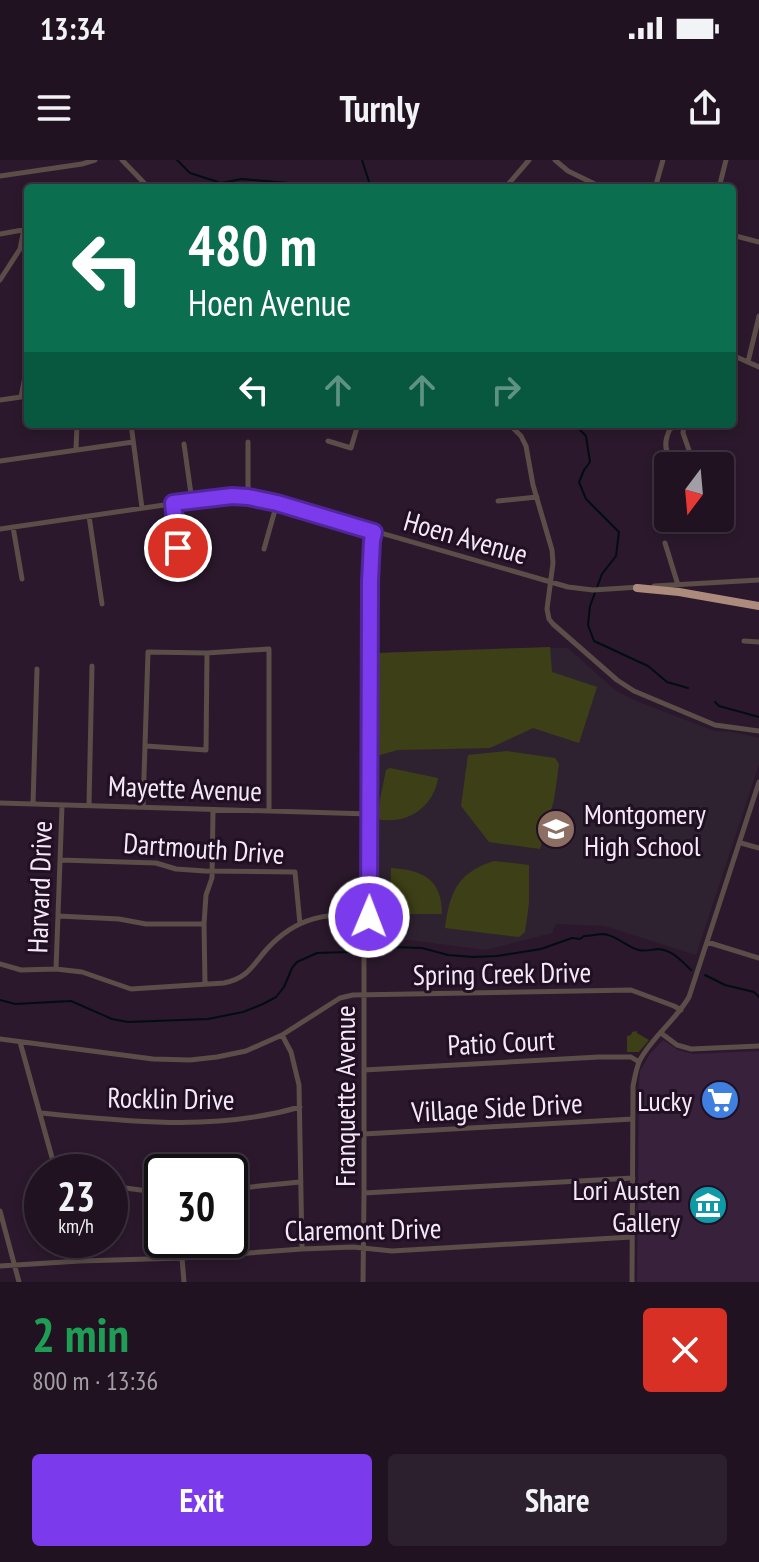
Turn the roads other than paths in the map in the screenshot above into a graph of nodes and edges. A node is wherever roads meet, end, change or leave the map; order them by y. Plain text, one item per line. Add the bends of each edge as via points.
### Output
1 (95, 160) edge
2 (122, 160) edge
3 (529, 160) edge
4 (555, 160) edge
5 (663, 160) edge
6 (726, 160) edge
7 (0, 176) edge
8 (145, 184) edge
9 (508, 184) edge
10 (595, 184) edge
11 (656, 184) edge
12 (720, 184) edge
13 (24, 229) edge
14 (0, 234) edge
15 (24, 236) edge
16 (736, 236) edge
17 (759, 242) edge
18 (0, 280) edge
19 (759, 316) edge
20 (736, 357) edge
21 (748, 362) junction
22 (759, 367) edge
23 (24, 396) edge
24 (0, 400) edge
25 (77, 428) edge
26 (131, 428) edge
27 (357, 428) edge
28 (513, 428) edge
29 (672, 428) edge
30 (684, 428) edge
31 (328, 441) dead end
32 (133, 442) junction
33 (248, 442) dead end
34 (184, 444) dead end
35 (76, 449) junction
36 (0, 461) edge
37 (248, 497) junction
38 (537, 497) junction
39 (192, 501) junction
40 (498, 501) dead end
41 (173, 503) junction
42 (277, 503) junction
43 (142, 508) junction
44 (89, 516) junction
45 (13, 527) junction
46 (0, 529) edge
47 (374, 532) junction
48 (665, 543) dead end
49 (264, 549) dead end
50 (166, 572) dead end
51 (22, 579) dead end
52 (759, 580) edge
53 (550, 582) junction
54 (678, 585) junction
55 (637, 588) junction
56 (102, 604) dead end
57 (759, 606) edge
58 (744, 641) dead end
59 (759, 642) edge
60 (207, 653) junction
61 (92, 666) dead end
62 (37, 669) dead end
63 (759, 731) edge
64 (146, 746) junction
65 (759, 782) edge
66 (0, 803) edge
67 (33, 804) junction
68 (89, 805) junction
69 (62, 806) junction
70 (143, 807) junction
71 (213, 810) junction
72 (269, 810) junction
73 (369, 814) junction
74 (741, 842) junction
75 (759, 848) edge
76 (60, 860) junction
77 (212, 870) junction
78 (369, 915) junction
79 (58, 916) junction
80 (204, 924) junction
81 (300, 924) junction
82 (364, 940) dead end
83 (707, 942) junction
84 (364, 958) dead end
85 (759, 958) edge
86 (0, 964) edge
87 (56, 969) junction
88 (205, 984) junction
89 (363, 996) junction
90 (681, 1010) junction
91 (661, 1033) junction
92 (282, 1035) junction
93 (0, 1039) edge
94 (20, 1042) junction
95 (759, 1046) edge
96 (639, 1062) junction
97 (364, 1070) junction
98 (300, 1107) junction
99 (40, 1113) junction
100 (633, 1119) junction
101 (364, 1134) junction
102 (51, 1154) edge
103 (633, 1178) junction
104 (300, 1182) junction
105 (248, 1187) edge
106 (364, 1193) junction
107 (0, 1211) edge
108 (632, 1237) junction
109 (302, 1249) junction
110 (363, 1249) junction
111 (248, 1253) edge
112 (79, 1258) edge
113 (182, 1258) joint
114 (80, 1261) junction
115 (0, 1266) edge
116 (15, 1266) junction
117 (19, 1282) edge
118 (184, 1282) edge
119 (363, 1282) edge
120 (632, 1282) edge

1 - 7 street
2 - 8 street
3 - 9 street
4 - 10 street
5 - 11 street
6 - 12 street
13 - 14 street
15 - 18 street
16 - 17 street
19 - 21 street
20 - 21 street
21 - 22 street
23 - 24 street
25 - 35 street
26 - 32 street
27 - 31 street via 351,448
28 - 38 street via 526,446
29 - 30 street via 665,447 668,455 686,465 692,456
32 - 35 street
32 - 43 street
33 - 37 street
34 - 39 street
35 - 36 street
37 - 39 street, Hoen Avenue
37 - 42 street, Hoen Avenue
38 - 40 street
38 - 53 street via 553,555
39 - 41 street, Hoen Avenue
41 - 43 street, Hoen Avenue
41 - 50 street via 179,543 175,567
42 - 47 street, Hoen Avenue
42 - 49 street
43 - 44 street, Hoen Avenue
44 - 45 street, Hoen Avenue
44 - 56 street
45 - 46 street, Hoen Avenue
45 - 51 street
47 - 53 street, Hoen Avenue
47 - 73 street
48 - 54 street
52 - 54 street
53 - 55 street via 582,589
53 - 63 street, Hoen Avenue via 551,622 621,684 715,725
54 - 55 street
55 - 57 highway
58 - 59 street
60 - 64 street via 148,652
60 - 64 street via 206,750
60 - 72 street via 269,649
61 - 68 street
62 - 67 street
64 - 70 street
65 - 74 street
66 - 67 street, Mayette Avenue
67 - 69 street, Mayette Avenue
68 - 69 street, Mayette Avenue
68 - 70 street, Mayette Avenue
69 - 76 street, Harvard Drive
70 - 71 street, Mayette Avenue
71 - 72 street, Mayette Avenue
71 - 77 street
72 - 73 street, Mayette Avenue
73 - 78 street
74 - 75 street
74 - 83 street
76 - 77 street, Dartmouth Drive
76 - 79 street, Harvard Drive
77 - 80 street
77 - 81 street, Dartmouth Drive via 295,872
78 - 81 street via 331,914
78 - 82 street
79 - 80 street
79 - 87 street, Harvard Drive
80 - 88 street
81 - 88 street via 279,937 245,975
83 - 85 street
83 - 90 street
84 - 89 street, Franquette Avenue
86 - 87 street via 21,970
87 - 88 street via 131,989
89 - 90 street, Spring Creek Drive via 631,990
89 - 92 street, Spring Creek Drive via 340,998
89 - 97 street, Franquette Avenue
90 - 91 street
91 - 95 street via 691,1049
91 - 96 street
92 - 94 street, Spring Creek Drive via 246,1051 190,1060
92 - 98 street via 291,1052
93 - 94 street, Spring Creek Drive
94 - 99 street
96 - 97 street, Patio Court via 599,1057
96 - 100 street
97 - 101 street, Franquette Avenue
98 - 99 street, Rocklin Drive via 241,1120 154,1123
98 - 104 street
99 - 102 street
100 - 101 street, Village Side Drive
100 - 103 street
101 - 106 street, Franquette Avenue
103 - 106 street
103 - 108 street
104 - 105 street
104 - 109 street
106 - 110 street, Franquette Avenue
107 - 116 street
108 - 110 street, Claremont Drive
108 - 120 street
109 - 110 street, Claremont Drive
109 - 111 street, Claremont Drive
110 - 119 street, Franquette Avenue
112 - 114 street
113 - 114 street, Claremont Drive
113 - 118 street
114 - 116 street, Claremont Drive
115 - 116 street, Claremont Drive
116 - 117 street

